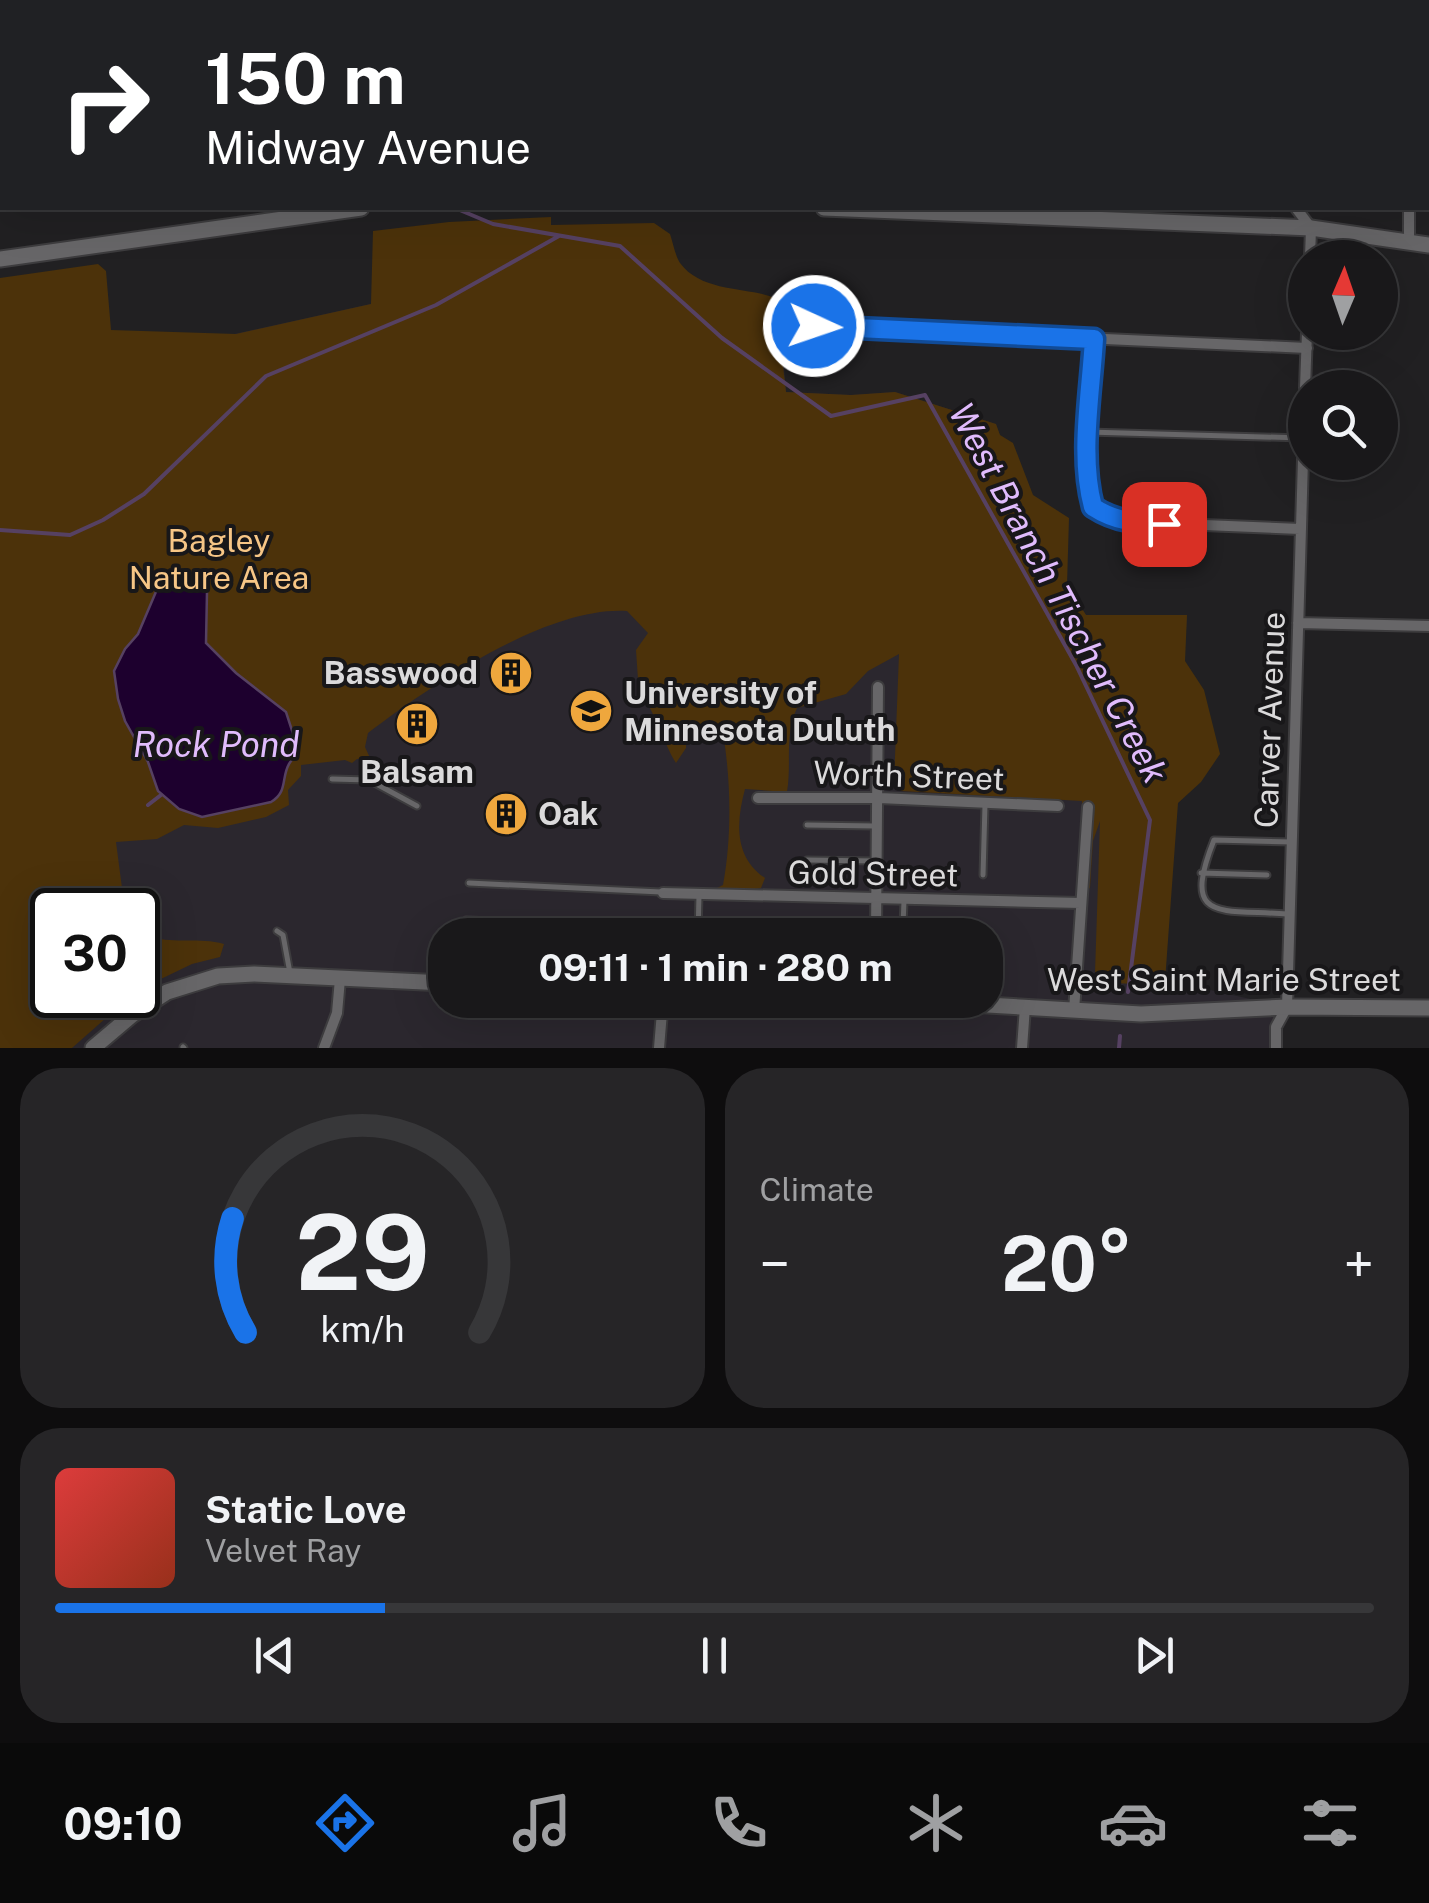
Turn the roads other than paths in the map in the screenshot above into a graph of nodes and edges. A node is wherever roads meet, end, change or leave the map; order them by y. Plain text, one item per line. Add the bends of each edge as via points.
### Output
1 (347, 210) edge
2 (1019, 210) edge
3 (1298, 210) edge
4 (1410, 210) edge
5 (1312, 228) junction
6 (1311, 240) edge
7 (1409, 243) junction
8 (1429, 245) edge
9 (0, 260) edge
10 (814, 326) dead end
11 (1094, 339) junction
12 (1288, 347) edge
13 (1088, 432) junction
14 (1288, 438) edge
15 (1302, 480) edge
16 (1300, 529) junction
17 (1298, 623) junction
18 (1429, 626) edge
19 (878, 686) dead end
20 (332, 779) dead end
21 (758, 798) dead end
22 (879, 798) junction
23 (985, 802) junction
24 (417, 806) dead end
25 (1058, 806) dead end
26 (1088, 806) dead end
27 (808, 825) dead end
28 (878, 826) junction
29 (1292, 842) junction
30 (807, 860) dead end
31 (878, 861) junction
32 (1201, 873) junction
33 (983, 875) dead end
34 (1268, 875) dead end
35 (469, 884) dead end
36 (663, 892) joint
37 (699, 895) junction
38 (877, 900) junction
39 (904, 900) junction
40 (1082, 903) junction
41 (1290, 914) junction
42 (698, 918) edge
43 (876, 918) edge
44 (903, 918) edge
45 (277, 931) dead end
46 (290, 976) junction
47 (340, 979) junction
48 (428, 982) edge
49 (1003, 1006) edge
50 (1024, 1007) junction
51 (1287, 1007) junction
52 (1429, 1008) edge
53 (1074, 1011) junction
54 (662, 1018) edge
55 (94, 1048) edge
56 (324, 1048) edge
57 (659, 1048) edge
58 (1022, 1048) edge
59 (1276, 1048) edge

1 - 9 street
2 - 5 street
3 - 5 street
4 - 7 street
5 - 6 street
5 - 7 street
7 - 8 street
10 - 11 street
11 - 12 street
11 - 13 street
13 - 14 lane
13 - 16 street via 1093,507 1107,516
15 - 16 street, Carver Avenue
16 - 17 street, Carver Avenue
17 - 18 street
17 - 29 street, Carver Avenue
19 - 22 street
20 - 24 lane via 369,780
21 - 22 street, Worth Street
22 - 23 street, Worth Street
22 - 28 street
23 - 25 street, Worth Street
23 - 33 lane
26 - 40 street
27 - 28 lane
28 - 31 street
29 - 32 lane via 1214,840
29 - 41 street, Carver Avenue
30 - 31 lane
31 - 38 street
32 - 34 lane
32 - 41 lane via 1206,904
35 - 36 lane
36 - 37 street, Gold Street
37 - 38 street, Gold Street
37 - 42 lane
38 - 39 street, Gold Street
38 - 43 street
39 - 40 street, Gold Street
39 - 44 lane
40 - 53 street
41 - 51 street, Carver Avenue
45 - 46 lane
46 - 47 street
46 - 55 street via 218,976 185,984 132,1015
47 - 48 street
47 - 56 street
49 - 50 street, West Saint Marie Street
50 - 53 street, West Saint Marie Street
50 - 58 street
51 - 52 street, West Saint Marie Street
51 - 53 street, West Saint Marie Street
51 - 59 street, Carver Avenue via 1276,1027
54 - 57 street

